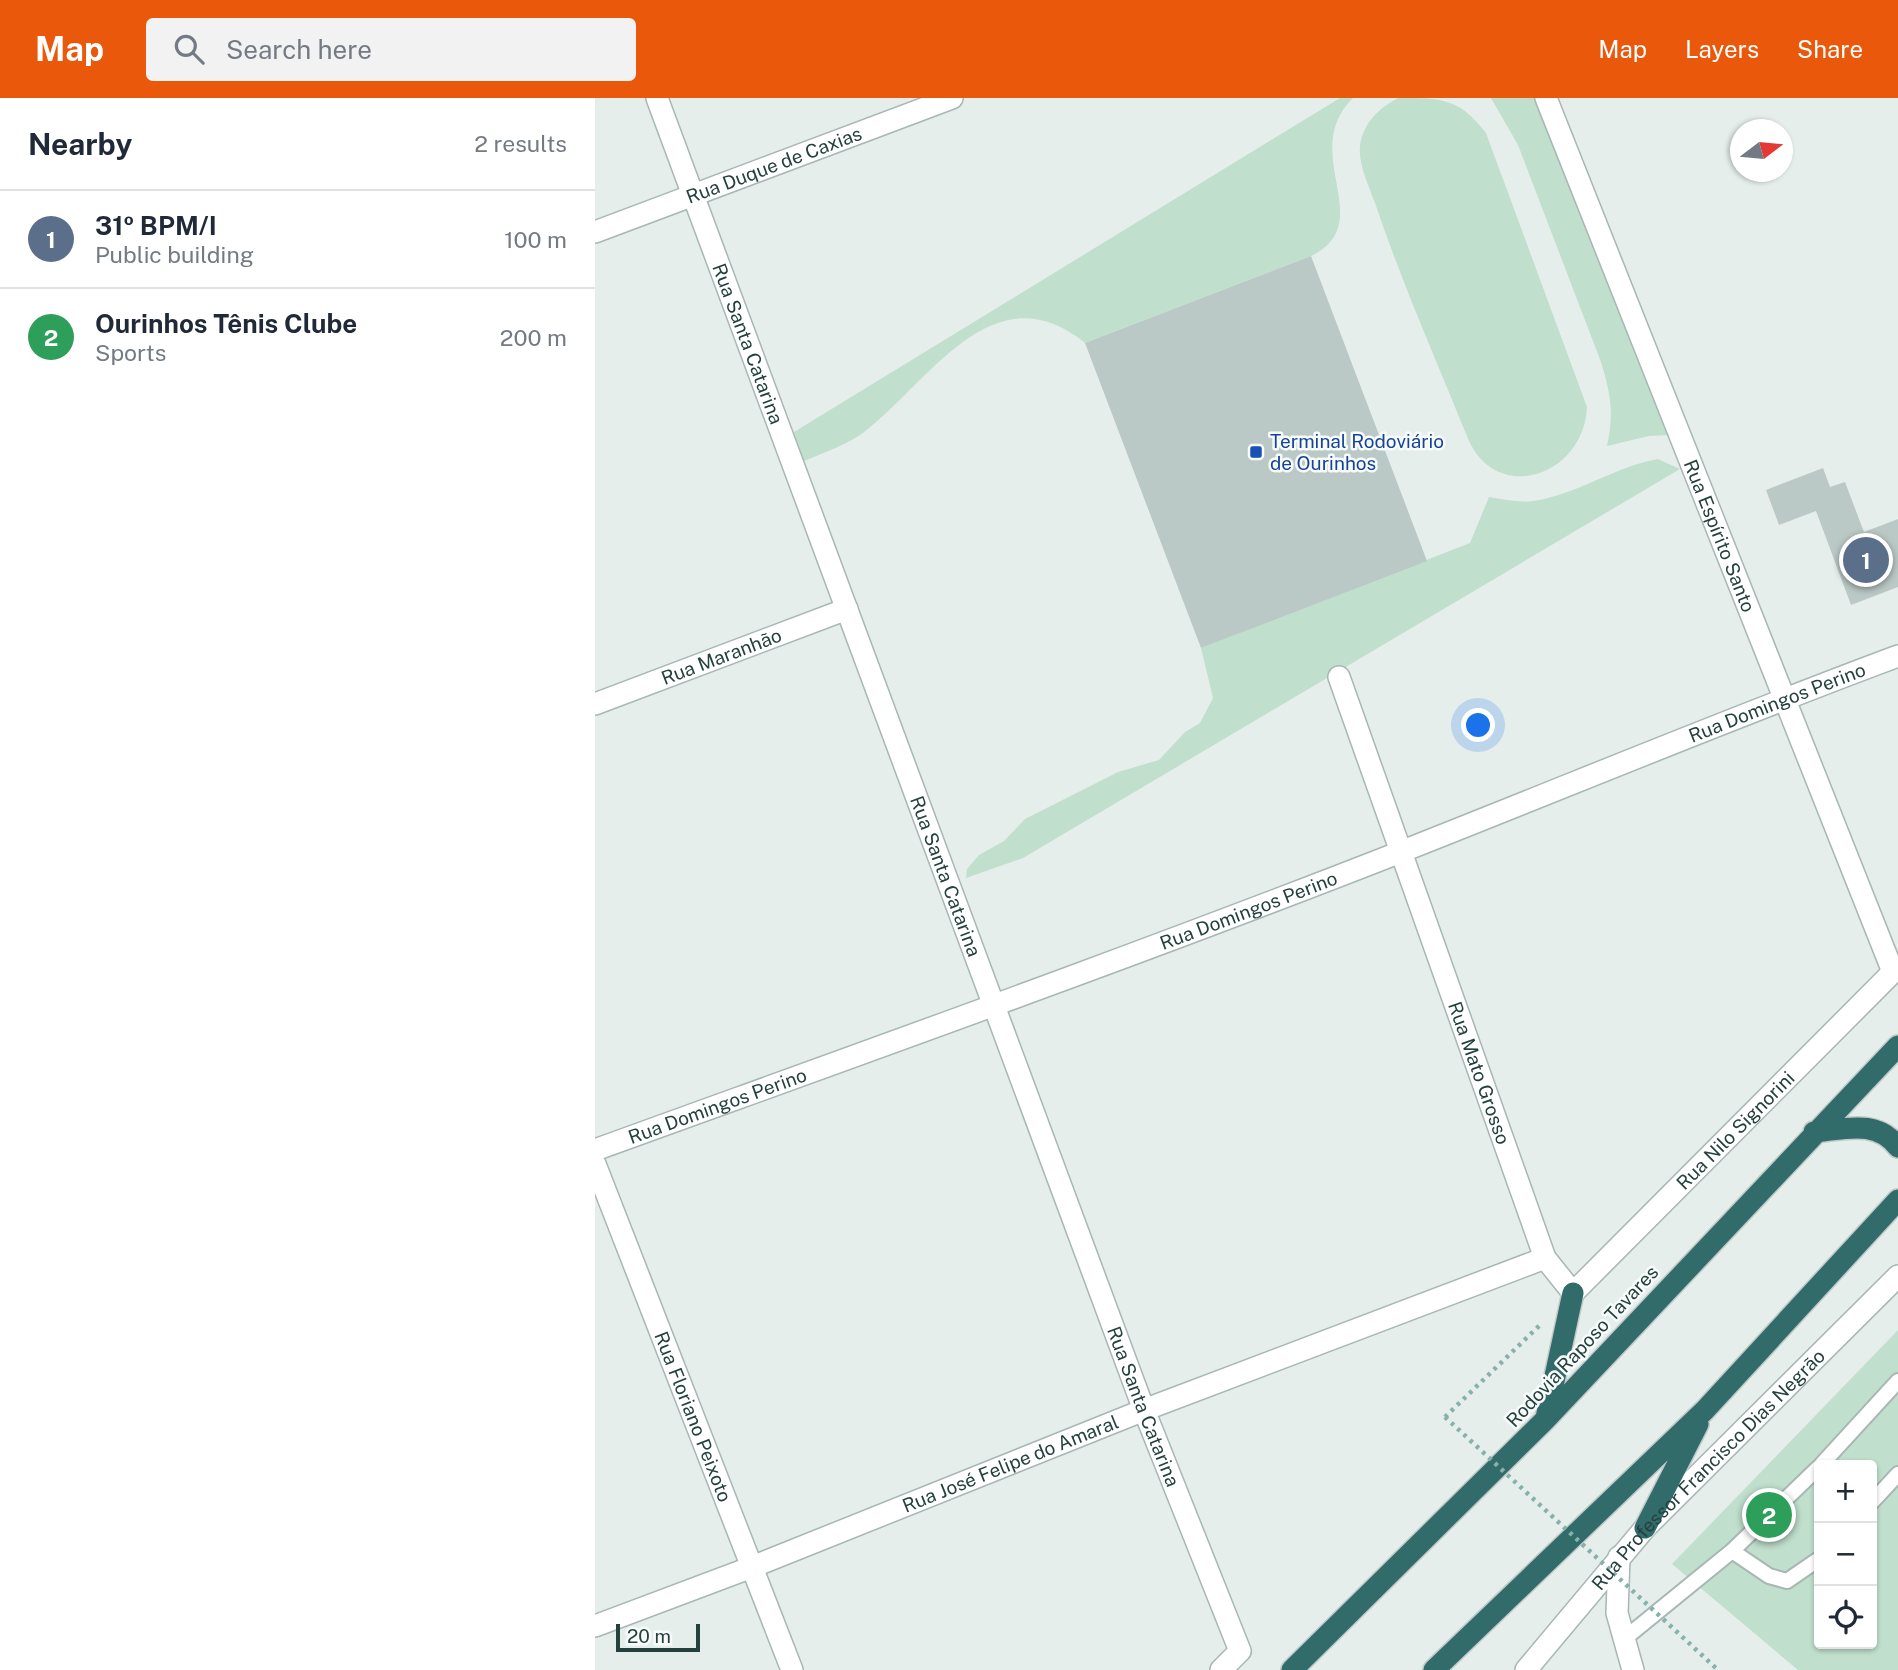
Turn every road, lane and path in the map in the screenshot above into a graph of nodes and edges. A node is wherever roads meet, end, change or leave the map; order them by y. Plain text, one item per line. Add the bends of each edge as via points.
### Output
1 (657, 98) edge
2 (952, 98) edge
3 (1546, 98) edge
4 (693, 195) junction
5 (595, 232) edge
6 (846, 609) junction
7 (1898, 656) edge
8 (1339, 677) dead end
9 (1783, 699) junction
10 (595, 704) edge
11 (1401, 852) junction
12 (1896, 970) edge
13 (994, 1006) junction
14 (1898, 1046) edge
15 (1814, 1132) junction
16 (1898, 1147) edge
17 (595, 1150) edge
18 (595, 1164) edge
19 (1898, 1200) edge
20 (1545, 1258) junction
21 (1898, 1276) edge
22 (1573, 1293) junction
23 (1543, 1322) dead end
24 (1898, 1381) edge
25 (1144, 1410) junction
26 (1705, 1410) junction
27 (1545, 1420) junction
28 (1826, 1460) edge
29 (1814, 1472) edge
30 (1898, 1474) edge
31 (1877, 1497) edge
32 (1645, 1528) junction
33 (1731, 1551) junction
34 (1619, 1558) junction
35 (1814, 1562) edge
36 (752, 1567) junction
37 (595, 1626) edge
38 (1624, 1639) junction
39 (1537, 1665) edge
40 (792, 1670) edge
41 (1221, 1670) edge
42 (1292, 1670) edge
43 (1434, 1670) edge
44 (1633, 1670) edge
45 (1718, 1670) edge

1 - 4 street, Rua Santa Catarina
2 - 4 street, Rua Duque de Caxias
3 - 9 street, Rua Espírito Santo
4 - 5 street, Rua Duque de Caxias
4 - 6 street, Rua Santa Catarina
6 - 10 street, Rua Maranhão
6 - 13 street, Rua Santa Catarina
7 - 9 street, Rua Domingos Perino
8 - 11 street, Rua Mato Grosso
9 - 11 street, Rua Domingos Perino
9 - 12 street, Rua Espírito Santo
11 - 13 street, Rua Domingos Perino
11 - 20 street, Rua Mato Grosso
12 - 22 street, Rua Nilo Signorini
13 - 17 street, Rua Domingos Perino
13 - 25 street, Rua Santa Catarina
14 - 15 highway, Rodovia Raposo Tavares
15 - 16 highway via 1870,1126 1890,1136
15 - 27 highway, Rodovia Raposo Tavares
18 - 36 street, Rua Floriano Peixoto
19 - 26 highway
20 - 22 street, Rua Mato Grosso
20 - 25 street, Rua José Felipe do Amaral
21 - 32 street, Rua Professor Francisco Dias Negrão
22 - 27 highway
23 - 45 path, bridge via 1445,1418
24 - 28 lane
25 - 36 street, Rua José Felipe do Amaral
25 - 41 street, Rua Santa Catarina via 1240,1651
26 - 32 highway
26 - 43 highway
27 - 42 highway, Rodovia Raposo Tavares
29 - 33 lane
30 - 31 lane
32 - 34 street, Rua Professor Francisco Dias Negrão
33 - 35 lane via 1769,1576 1787,1581
33 - 38 lane
34 - 38 street via 1617,1613
34 - 39 street, Rua Professor Francisco Dias Negrão
36 - 37 street, Rua José Felipe do Amaral
36 - 40 street, Rua Floriano Peixoto
38 - 44 street

